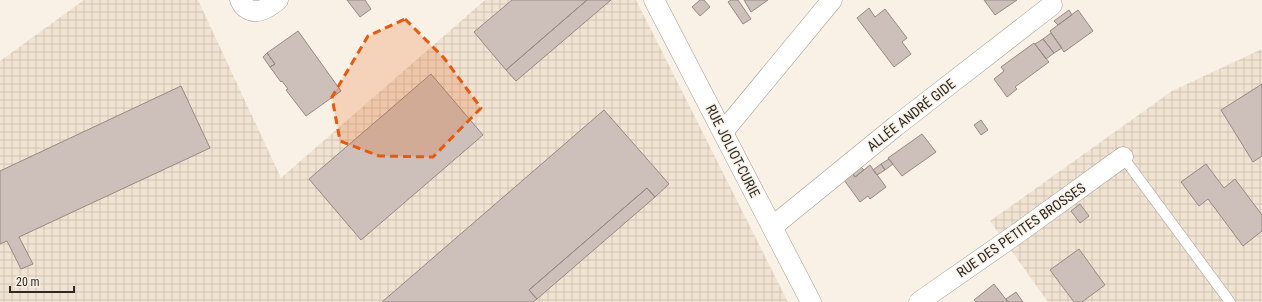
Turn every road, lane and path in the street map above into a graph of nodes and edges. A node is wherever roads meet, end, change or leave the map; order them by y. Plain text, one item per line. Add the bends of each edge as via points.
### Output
1 (240, 0) edge
2 (278, 0) edge
3 (654, 0) edge
4 (832, 0) edge
5 (1052, 5) dead end
6 (723, 132) junction
7 (1123, 157) joint
8 (772, 227) junction
9 (811, 302) edge
10 (919, 302) edge
11 (1230, 302) edge

1 - 2 street via 246,8 255,11 265,10
3 - 6 street, RUE JOLIOT-CURIE
4 - 6 street
5 - 8 street, ALLÉE ANDRÉ GIDE via 896,126
6 - 8 street, RUE JOLIOT-CURIE
7 - 10 street, RUE DES PETITES BROSSES
7 - 11 lane
8 - 9 street, RUE JOLIOT-CURIE

